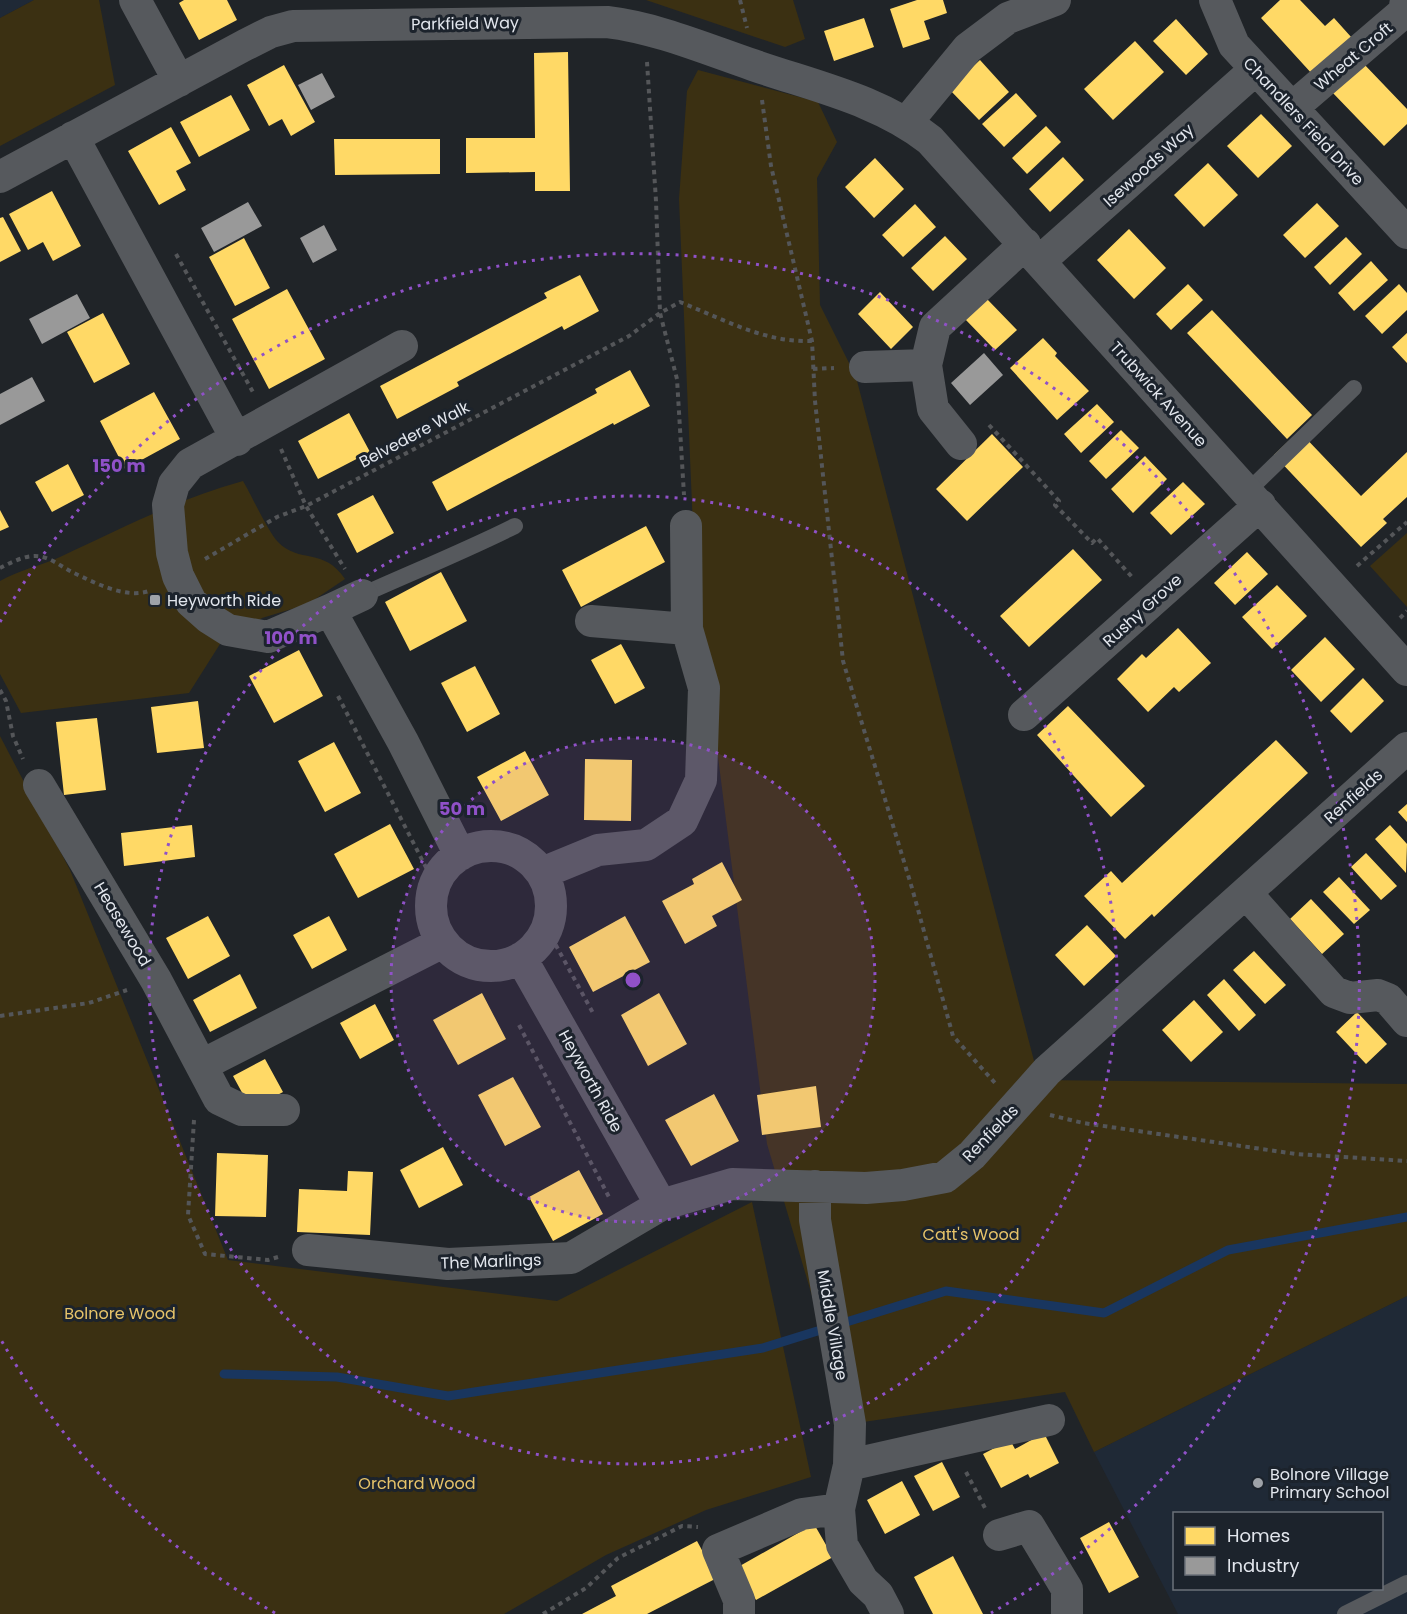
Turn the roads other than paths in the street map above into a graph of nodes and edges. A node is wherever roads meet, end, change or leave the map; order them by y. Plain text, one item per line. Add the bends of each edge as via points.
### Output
1 (135, 0) edge
2 (1055, 0) edge
3 (1215, 0) edge
4 (1406, 0) edge
5 (608, 11) edge
6 (453, 12) edge
7 (757, 67) joint
8 (1256, 69) junction
9 (179, 81) junction
10 (1292, 108) junction
11 (907, 122) junction
12 (73, 137) junction
13 (0, 177) edge
14 (1407, 233) edge
15 (1032, 253) junction
16 (402, 346) dead end
17 (926, 365) junction
18 (865, 367) dead end
19 (1354, 388) dead end
20 (955, 437) road end
21 (237, 440) junction
22 (1253, 498) junction
23 (515, 526) dead end
24 (686, 526) road end
25 (362, 595) joint
26 (330, 610) junction
27 (591, 621) dead end
28 (687, 629) junction
29 (1407, 670) edge
30 (1024, 715) dead end
31 (1407, 748) edge
32 (39, 784) road end
33 (460, 855) junction
34 (542, 873) junction
35 (1246, 893) junction
36 (443, 942) junction
37 (521, 958) junction
38 (1407, 1021) edge
39 (202, 1065) junction
40 (284, 1110) dead end
41 (815, 1186) junction
42 (660, 1204) junction
43 (308, 1250) road end
44 (1049, 1420) dead end
45 (849, 1465) junction
46 (839, 1509) junction
47 (999, 1535) road end
48 (1407, 1583) edge
49 (739, 1614) edge
50 (888, 1614) edge
51 (1067, 1614) edge
52 (1345, 1614) edge

1 - 9 street
2 - 11 street via 1008,18 968,48
3 - 8 street, Chandlers Field Drive via 1234,45
4 - 10 street, Wheat Croft via 1404,12
5 - 6 street, Parkfield Way
5 - 7 street, Parkfield Way via 647,30
6 - 9 street, Parkfield Way via 293,26 271,32
7 - 11 street, Trubwick Avenue via 825,88
8 - 10 street, Chandlers Field Drive
8 - 15 street, Isewoods Way
9 - 12 street, Parkfield Way
10 - 14 street, Chandlers Field Drive
11 - 15 street, Trubwick Avenue via 930,140
12 - 13 street, Parkfield Way
12 - 21 street
15 - 17 street, Isewoods Way via 935,327
15 - 22 street, Trubwick Avenue
16 - 21 street
17 - 18 street
17 - 20 street via 933,409
19 - 22 lane
21 - 26 street via 190,465 174,484 168,505 172,553 191,602 228,630 268,637
22 - 29 street, Trubwick Avenue
22 - 30 street, Rushy Grove via 1153,601
23 - 25 lane via 450,559
24 - 28 street
25 - 26 street
26 - 33 street
27 - 28 street
28 - 34 street via 704,688 702,768 701,780 682,821 646,845 597,850
31 - 35 street, Renfields
32 - 39 street, Heasewood
33 - 34 street via 477,847 495,846 529,859
33 - 36 street via 445,867 431,904 434,924
34 - 37 street via 550,890 549,920 536,945
35 - 38 street via 1334,992 1350,998 1378,994 1388,999
35 - 41 street, Renfields via 1047,1071 972,1155 945,1177 885,1187
36 - 37 street via 471,962 488,966
36 - 39 street
37 - 42 street, Heyworth Ride
39 - 40 street, Heasewood via 219,1099 242,1110
41 - 42 street, Renfields via 732,1184
41 - 45 street, Middle Village via 815,1220 850,1424
42 - 43 street, The Marlings via 571,1258 448,1264
44 - 45 street
45 - 46 street, Middle Village
46 - 49 street via 802,1514 718,1550 739,1600
46 - 50 street, Middle Village via 843,1545
47 - 51 street via 1029,1526 1067,1589
48 - 52 lane

